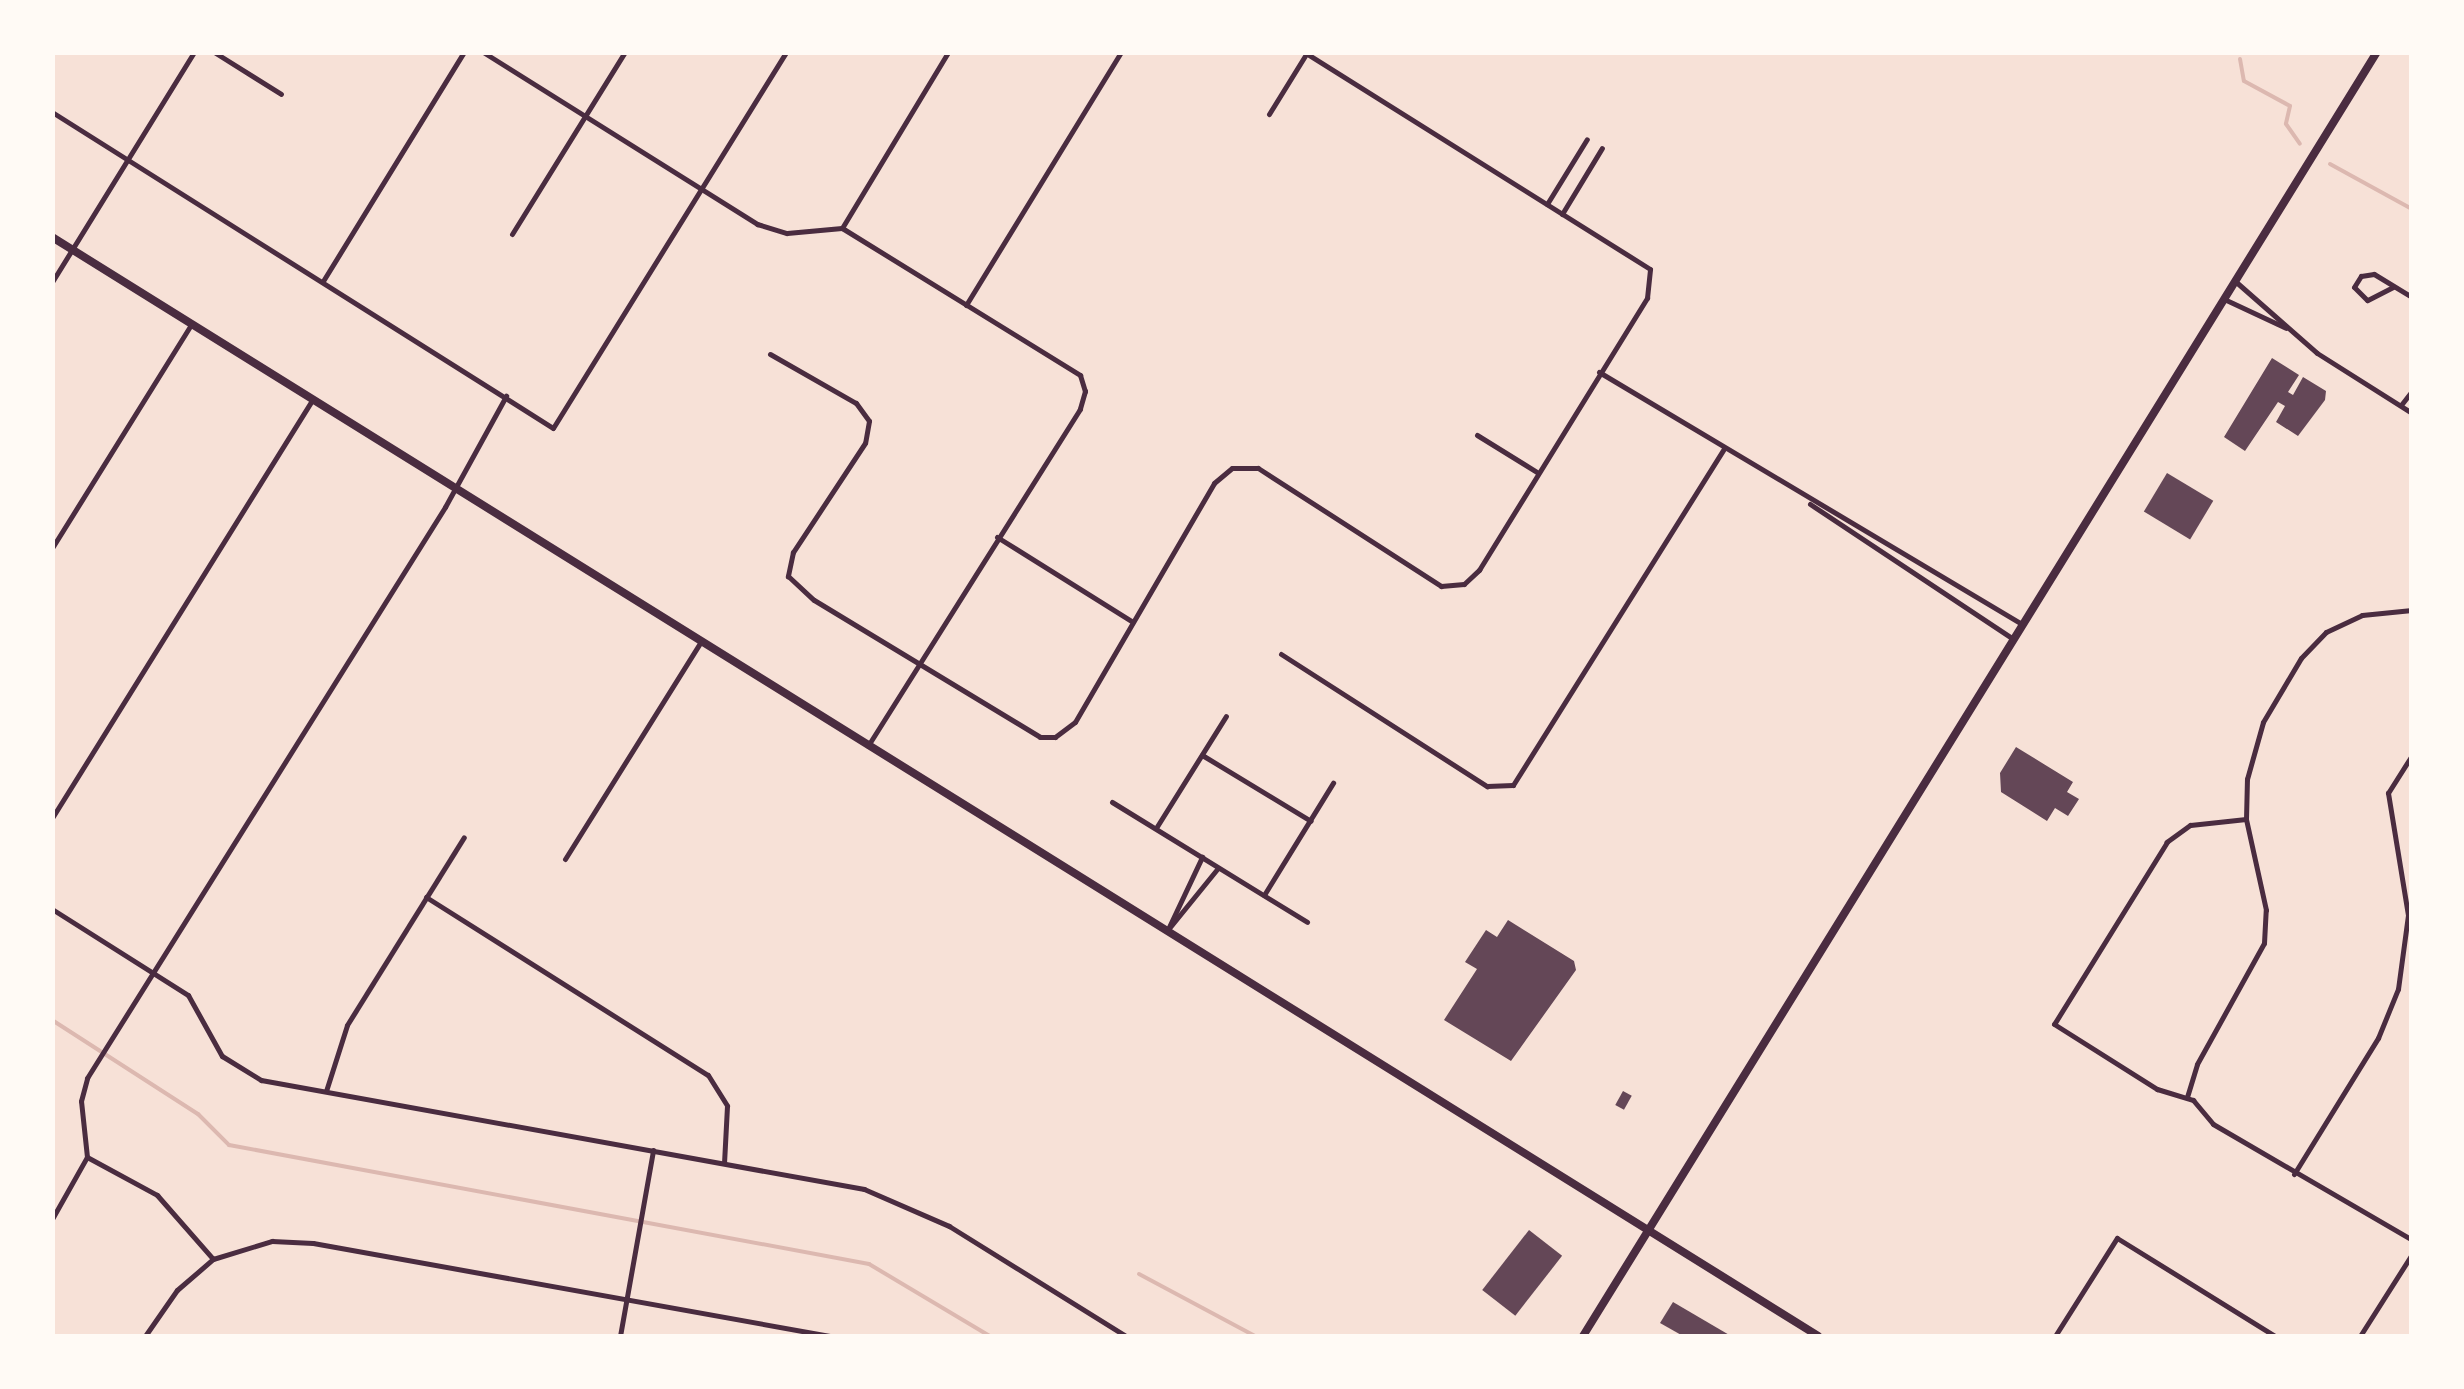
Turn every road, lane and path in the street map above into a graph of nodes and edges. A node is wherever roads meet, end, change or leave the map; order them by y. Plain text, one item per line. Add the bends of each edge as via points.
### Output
1 (194, 52) edge
2 (214, 52) edge
3 (464, 52) edge
4 (482, 52) edge
5 (625, 52) edge
6 (786, 52) edge
7 (948, 52) edge
8 (1121, 52) edge
9 (2377, 52) edge
10 (1305, 53) edge
11 (281, 94) dead end
12 (52, 112) edge
13 (1269, 114) dead end
14 (585, 116) junction
15 (1587, 139) dead end
16 (1602, 148) dead end
17 (128, 159) junction
18 (1574, 160) junction
19 (1589, 170) junction
20 (702, 188) junction
21 (1547, 204) junction
22 (1562, 214) junction
23 (842, 228) junction
24 (512, 234) dead end
25 (52, 237) edge
26 (72, 249) junction
27 (323, 281) junction
28 (2235, 281) junction
29 (52, 282) edge
30 (2392, 287) junction
31 (2412, 297) edge
32 (2224, 298) junction
33 (966, 305) junction
34 (192, 323) junction
35 (2289, 328) junction
36 (770, 354) dead end
37 (1598, 372) junction
38 (2412, 391) edge
39 (506, 396) junction
40 (313, 398) junction
41 (2401, 406) junction
42 (2412, 413) edge
43 (1477, 435) dead end
44 (1724, 449) junction
45 (1538, 472) junction
46 (454, 486) junction
47 (1791, 490) junction
48 (997, 537) junction
49 (52, 548) edge
50 (2412, 610) edge
51 (1133, 622) junction
52 (2021, 624) junction
53 (2012, 638) junction
54 (700, 641) junction
55 (1281, 654) dead end
56 (919, 662) junction
57 (1226, 716) dead end
58 (868, 746) junction
59 (1202, 754) junction
60 (2412, 755) edge
61 (1334, 783) dead end
62 (1112, 802) dead end
63 (52, 818) edge
64 (2246, 819) junction
65 (1310, 821) junction
66 (1156, 829) junction
67 (464, 837) dead end
68 (1202, 857) junction
69 (564, 860) dead end
70 (1218, 868) junction
71 (1264, 896) junction
72 (426, 898) junction
73 (52, 909) edge
74 (1307, 922) dead end
75 (1168, 929) junction
76 (154, 972) junction
77 (326, 1091) junction
78 (2187, 1097) junction
79 (654, 1150) junction
80 (88, 1157) junction
81 (724, 1163) junction
82 (2294, 1174) junction
83 (52, 1219) edge
84 (1648, 1232) junction
85 (2412, 1240) edge
86 (2412, 1254) edge
87 (213, 1260) junction
88 (627, 1298) junction
89 (145, 1336) edge
90 (620, 1336) edge
91 (830, 1336) edge
92 (1126, 1336) edge
93 (1584, 1336) edge
94 (1818, 1336) edge
95 (2055, 1336) edge
96 (2275, 1336) edge
97 (2360, 1336) edge

1 - 17 street
2 - 11 street
3 - 27 street
4 - 14 street
5 - 14 street
6 - 20 street
7 - 23 street
8 - 33 street
9 - 28 main road
10 - 13 street
10 - 21 street
12 - 17 street
14 - 20 street
14 - 24 street
15 - 18 street
16 - 19 street
17 - 26 street
17 - 27 street
18 - 19 street
18 - 21 street
19 - 22 street
20 - 23 street via 779,232
20 - 39 street via 553,428
21 - 22 street
22 - 37 street via 1634,254 1652,274 1650,292
23 - 33 street
25 - 26 main road
26 - 29 street
26 - 34 main road
27 - 39 street
28 - 32 main road
28 - 35 street
30 - 30 street via 2366,273 2354,287 2367,300
30 - 31 street
32 - 35 street
32 - 52 main road
33 - 48 street via 1071,366 1084,384 1080,409
34 - 40 main road
34 - 49 street
35 - 41 street
36 - 56 street via 856,403 869,421 865,443 794,552 788,576 814,600
37 - 44 street
37 - 45 street
38 - 41 street
39 - 46 street
40 - 46 main road
40 - 63 street
41 - 42 street
43 - 45 street
44 - 47 street
44 - 55 street via 1524,775 1507,788 1486,786
45 - 51 street via 1479,570 1456,586 1432,581 1258,468 1232,468 1214,483
46 - 54 main road
46 - 76 street
47 - 52 street
47 - 53 street
48 - 51 street
48 - 56 street
50 - 64 street via 2352,618 2308,648 2257,738
51 - 56 street via 1075,722 1054,737 1032,733
52 - 53 main road
53 - 84 main road
54 - 58 main road
54 - 69 street
56 - 58 street
57 - 59 street
58 - 75 main road
59 - 65 street
59 - 66 street
60 - 82 street via 2388,793 2408,915 2398,989 2378,1038
61 - 65 street
62 - 66 street
64 - 78 street via 2266,910 2264,944 2197,1064
64 - 78 street via 2190,824 2174,835 2054,1024 2158,1089
65 - 71 street
66 - 68 street
67 - 72 street
68 - 70 street
68 - 75 street
70 - 71 street
70 - 75 street
71 - 74 street
72 - 77 street via 347,1025
72 - 81 street via 708,1075 729,1118
73 - 76 street
75 - 84 main road
76 - 77 street via 194,1003 230,1063 261,1080
76 - 80 street via 88,1078 82,1100
77 - 79 street
78 - 82 street via 2213,1124
79 - 81 street
79 - 88 street
80 - 83 street
80 - 87 street via 157,1195
81 - 92 street via 848,1185 903,1203
82 - 85 street
84 - 93 main road
84 - 94 main road
86 - 97 street
87 - 88 street via 251,1245 294,1240
87 - 89 street via 177,1290
88 - 90 street
88 - 91 street
95 - 96 street via 2117,1238

